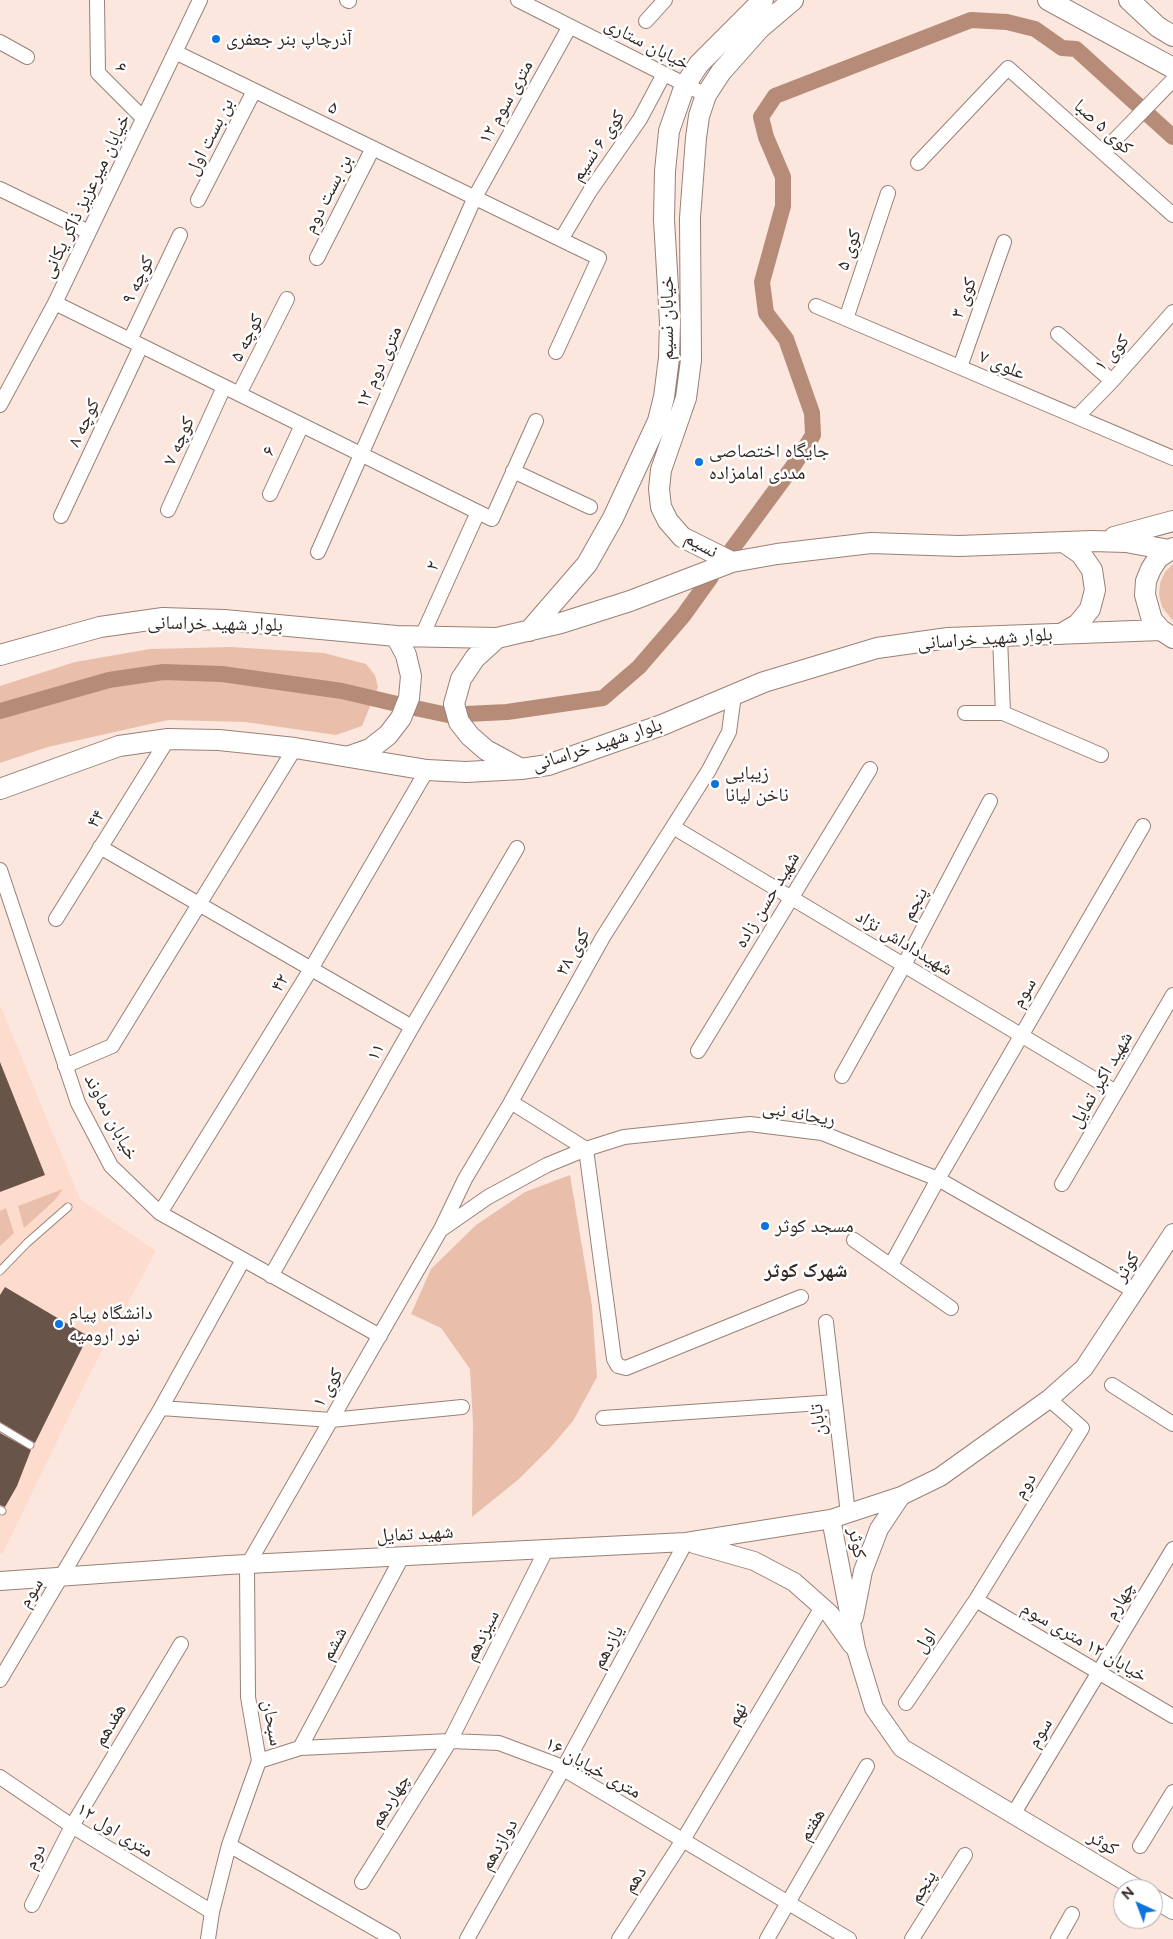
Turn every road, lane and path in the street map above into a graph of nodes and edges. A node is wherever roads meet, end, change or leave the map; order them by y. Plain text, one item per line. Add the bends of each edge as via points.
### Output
1 (97, 0) edge
2 (200, 0) edge
3 (518, 0) edge
4 (665, 0) edge
5 (763, 0) edge
6 (794, 0) edge
7 (1048, 0) edge
8 (1129, 0) edge
9 (646, 21) dead end
10 (570, 26) junction
11 (1173, 36) edge
12 (0, 42) edge
13 (175, 52) junction
14 (27, 56) dead end
15 (1173, 68) edge
16 (664, 74) junction
17 (1173, 80) edge
18 (685, 84) junction
19 (254, 91) junction
20 (706, 95) junction
21 (144, 118) junction
22 (373, 148) junction
23 (1103, 152) junction
24 (918, 164) dead end
25 (0, 189) edge
26 (888, 193) dead end
27 (475, 197) junction
28 (198, 200) dead end
29 (1173, 215) edge
30 (89, 232) junction
31 (180, 235) dead end
32 (562, 238) junction
33 (1004, 242) dead end
34 (317, 258) dead end
35 (287, 299) dead end
36 (55, 303) junction
37 (816, 306) dead end
38 (1173, 312) edge
39 (846, 319) junction
40 (1058, 334) dead end
41 (136, 343) junction
42 (556, 352) dead end
43 (960, 367) junction
44 (1112, 381) junction
45 (224, 387) junction
46 (239, 394) junction
47 (0, 405) edge
48 (1077, 417) junction
49 (536, 421) dead end
50 (302, 425) junction
51 (361, 454) junction
52 (1173, 458) edge
53 (661, 470) joint
54 (513, 471) junction
55 (270, 494) dead end
56 (590, 507) dead end
57 (168, 510) dead end
58 (478, 512) junction
59 (61, 516) dead end
60 (1173, 521) edge
61 (1092, 541) junction
62 (1064, 543) junction
63 (1171, 549) edge
64 (318, 552) dead end
65 (732, 562) junction
66 (529, 631) junction
67 (1061, 634) junction
68 (1167, 634) edge
69 (396, 636) junction
70 (422, 636) junction
71 (1000, 637) junction
72 (497, 638) junction
73 (0, 655) edge
74 (734, 695) junction
75 (965, 713) dead end
76 (1003, 713) junction
77 (168, 739) junction
78 (295, 748) junction
79 (1101, 755) dead end
80 (350, 756) junction
81 (521, 769) junction
82 (870, 769) dead end
83 (427, 770) junction
84 (0, 789) edge
85 (990, 801) dead end
86 (1143, 826) dead end
87 (673, 827) junction
88 (100, 847) junction
89 (517, 848) dead end
90 (0, 870) edge
91 (790, 898) junction
92 (201, 905) junction
93 (56, 919) dead end
94 (904, 965) junction
95 (311, 969) junction
96 (1173, 995) edge
97 (412, 1027) junction
98 (1021, 1034) junction
99 (698, 1051) dead end
100 (65, 1066) junction
101 (842, 1076) dead end
102 (1116, 1092) junction
103 (511, 1102) junction
104 (586, 1149) junction
105 (938, 1179) junction
106 (1062, 1184) dead end
107 (68, 1207) dead end
108 (160, 1213) junction
109 (441, 1229) junction
110 (1173, 1233) edge
111 (854, 1240) dead end
112 (243, 1260) junction
113 (891, 1265) junction
114 (0, 1271) edge
115 (271, 1276) junction
116 (1136, 1292) junction
117 (801, 1297) dead end
118 (951, 1308) dead end
119 (826, 1322) dead end
120 (380, 1336) junction
121 (1112, 1385) dead end
122 (1049, 1399) junction
123 (835, 1402) junction
124 (462, 1407) dead end
125 (161, 1408) junction
126 (603, 1418) dead end
127 (331, 1420) junction
128 (1173, 1424) edge
129 (0, 1427) edge
130 (30, 1445) dead end
131 (901, 1496) junction
132 (848, 1514) junction
133 (831, 1519) junction
134 (686, 1542) junction
135 (548, 1548) junction
136 (1173, 1549) edge
137 (402, 1557) junction
138 (247, 1566) junction
139 (62, 1578) junction
140 (0, 1581) edge
141 (976, 1600) junction
142 (822, 1607) junction
143 (181, 1644) dead end
144 (856, 1650) junction
145 (1099, 1672) junction
146 (0, 1680) edge
147 (906, 1703) dead end
148 (1173, 1716) edge
149 (450, 1741) junction
150 (300, 1748) junction
151 (259, 1761) junction
152 (867, 1766) dead end
153 (564, 1769) junction
154 (0, 1777) edge
155 (1173, 1792) edge
156 (1014, 1813) junction
157 (72, 1826) junction
158 (683, 1840) junction
159 (229, 1845) junction
160 (1140, 1846) dead end
161 (965, 1855) dead end
162 (1122, 1879) edge
163 (362, 1882) dead end
164 (789, 1903) junction
165 (32, 1905) dead end
166 (212, 1912) junction
167 (1072, 1914) dead end
168 (208, 1939) edge
169 (393, 1939) edge
170 (467, 1939) edge
171 (619, 1939) edge
172 (767, 1939) edge
173 (849, 1939) edge
174 (912, 1939) edge
175 (1058, 1939) edge

1 - 21 street, ۶ via 98,73
2 - 13 street, خیابان میرعزیز ذاکر یکانی
3 - 10 street, خیابان ستاری
4 - 9 street
5 - 18 main road, خیابان نسیم via 699,64
6 - 20 main road, خیابان نسیم via 760,28 721,72
7 - 15 main road
8 - 11 main road via 1158,27
10 - 16 street, خیابان ستاری
10 - 27 street, ۱۲ متری سوم
12 - 14 street
13 - 19 street, ۵
13 - 21 street, خیابان میرعزیز ذاکر یکانی
16 - 18 street, خیابان ستاری
16 - 32 street, کوی ۶ نسیم via 640,119
17 - 23 street
18 - 20 street, خیابان ستاری
18 - 66 main road, خیابان نسیم via 669,131 664,171 670,322 668,368 658,421 613,518 587,564
19 - 22 street, ۵
19 - 28 street, بن بست اول
20 - 53 main road, خیابان نسیم via 696,138 690,218 691,360 680,417
21 - 30 street, خیابان میرعزیز ذاکر یکانی
22 - 27 street, ۵
22 - 34 street, بن بست دوم
23 - 24 street, کوی ۵ صبا via 1008,68
23 - 29 street, کوی ۵ صبا
25 - 30 street
26 - 39 street, کوی ۵
27 - 32 street, ۵
27 - 51 street, ۱۲ متری دوم
30 - 36 street, خیابان میرعزیز ذاکر یکانی
31 - 41 street, کوچه ۹
32 - 42 street, ۵ via 599,258
33 - 43 street, کوی ۳
35 - 46 street, کوچه ۵
36 - 41 street
36 - 47 street, خیابان میرعزیز ذاکر یکانی
37 - 39 street, علوی ۷
38 - 44 street, کوی ۱
39 - 43 street, علوی ۷
40 - 44 street
41 - 45 street
41 - 59 street, کوچه ۸
43 - 48 street, علوی ۷
44 - 48 street, کوی ۱
45 - 46 street
45 - 57 street, کوچه ۷
46 - 50 street
48 - 52 street, علوی ۷
49 - 54 street
50 - 51 street
50 - 55 street, ۶
51 - 58 street
51 - 64 street, ۱۲ متری دوم
53 - 65 main road, نسیم via 661,507 668,521 682,538
54 - 56 street
54 - 58 street via 492,519
58 - 70 street, ۲
60 - 61 main road
61 - 62 main road, بلوار شهید خراسانی
61 - 63 main road, بلوار شهید خراسانی
62 - 65 main road, بلوار شهید خراسانی via 959,546 871,543
62 - 67 main road via 1081,554 1092,570 1095,590 1090,609 1078,624
63 - 68 main road via 1158,558 1146,581 1147,608 1152,620
65 - 66 main road, بلوار شهید خراسانی via 630,601
66 - 72 main road, بلوار شهید خراسانی
67 - 68 main road, بلوار شهید خراسانی
67 - 71 main road, بلوار شهید خراسانی
69 - 70 main road, بلوار شهید خراسانی
69 - 73 main road, بلوار شهید خراسانی via 224,620 163,618 100,627
69 - 80 main road via 409,669 409,698 401,718 388,735 370,749
70 - 72 main road, بلوار شهید خراسانی
71 - 74 main road, بلوار شهید خراسانی via 948,638 877,648 764,682
71 - 76 street
72 - 81 main road via 475,658 461,679 454,704 459,722 470,736 486,750
74 - 81 main road, بلوار شهید خراسانی via 597,748 548,765
74 - 87 street, کوی ۳۸ via 730,732
75 - 76 street
76 - 79 street
77 - 78 main road, بلوار شهید خراسانی via 219,740
77 - 84 main road, بلوار شهید خراسانی via 119,746
77 - 88 street, ۴۴
78 - 80 main road, بلوار شهید خراسانی
78 - 92 street
80 - 83 main road, بلوار شهید خراسانی
81 - 83 main road, بلوار شهید خراسانی
82 - 91 street, شهید حسن زاده
83 - 95 street, ۴۲
85 - 94 street, پنجم
86 - 98 street, سوم
87 - 91 street, شهیدداداش نژاد
87 - 103 street, کوی ۳۸ via 603,936
88 - 92 street
88 - 93 street, ۴۴
89 - 97 street, ۱۱
90 - 100 street, خیابان دماوند
91 - 94 street, شهیدداداش نژاد
91 - 99 street, شهید حسن زاده
92 - 95 street
92 - 100 street via 112,1046
94 - 98 street, شهیدداداش نژاد
94 - 101 street, پنجم
95 - 97 street
95 - 108 street, ۴۲
96 - 102 street, شهید اکبر تمایل
97 - 115 street, ۱۱
98 - 102 street, شهیدداداش نژاد
98 - 105 street, سوم
100 - 108 street, خیابان دماوند via 78,1103 111,1166
102 - 106 street, شهید اکبر تمایل
103 - 104 street
103 - 109 street, کوی ۳۸
104 - 105 street, ریحانه نبی via 624,1137 750,1124 822,1133
104 - 109 street, ریحانه نبی via 547,1165 488,1197
104 - 117 street via 614,1359 618,1366 626,1368
105 - 113 street, سوم
105 - 116 street, ریحانه نبی
107 - 114 lane
108 - 112 street, خیابان دماوند
109 - 120 street, کوی ۱
110 - 116 street, کوثر
111 - 113 street
112 - 115 street, خیابان دماوند
112 - 125 street, سوم
113 - 118 street
115 - 120 street, خیابان دماوند
116 - 122 street, کوثر via 1084,1368
119 - 123 street, تابان
120 - 127 street, کوی ۱
121 - 128 street
122 - 131 street, کوثر via 940,1477
122 - 141 street, دوم via 1082,1428
123 - 126 street
123 - 132 street, تابان
124 - 127 street
125 - 127 street
125 - 139 street, سوم
127 - 138 street, کوی ۱
129 - 130 lane
131 - 132 street, کوثر
131 - 144 street via 879,1529 863,1571 854,1610
132 - 133 street, کوثر
133 - 134 street, شهید تمایل
133 - 144 street, کوثر
134 - 135 street, شهید تمایل
134 - 142 street via 754,1561 794,1582
134 - 153 street, یازدهم
135 - 137 street, شهید تمایل
135 - 149 street, سیزدهم
136 - 145 street, چهارم
137 - 138 street, شهید تمایل
137 - 150 street, ششم
138 - 139 street, شهید تمایل
138 - 151 street, سبحان via 248,1697
139 - 140 street, شهید تمایل
139 - 146 street, سوم
141 - 145 street, خیابان ۱۲ متری سوم
141 - 147 street, اول
142 - 144 street
142 - 158 street, نهم
143 - 157 street, هفدهم
144 - 156 street, کوثر via 874,1708 902,1748
145 - 148 street, خیابان ۱۲ متری سوم
145 - 156 street, سوم
149 - 150 street, ۱۶ متری خیابان
149 - 153 street, ۱۶ متری خیابان via 499,1743
149 - 163 street, چهاردهم
150 - 151 street, ۱۶ متری خیابان
151 - 159 street, سبحان
152 - 164 street, هفتم
153 - 158 street, ۱۶ متری خیابان
153 - 170 street, دوازدهم
154 - 157 street, ۱۲ متری اول
155 - 160 street
156 - 162 street, کوثر
157 - 165 street, دوم
157 - 166 street, ۱۲ متری اول
158 - 164 street, ۱۶ متری خیابان
158 - 171 street, دهم
159 - 166 street, سبحان
159 - 169 street
161 - 174 street, پنجم
164 - 172 street, هفتم
164 - 173 street, ۱۶ متری خیابان
166 - 168 street, سبحان
167 - 175 street

